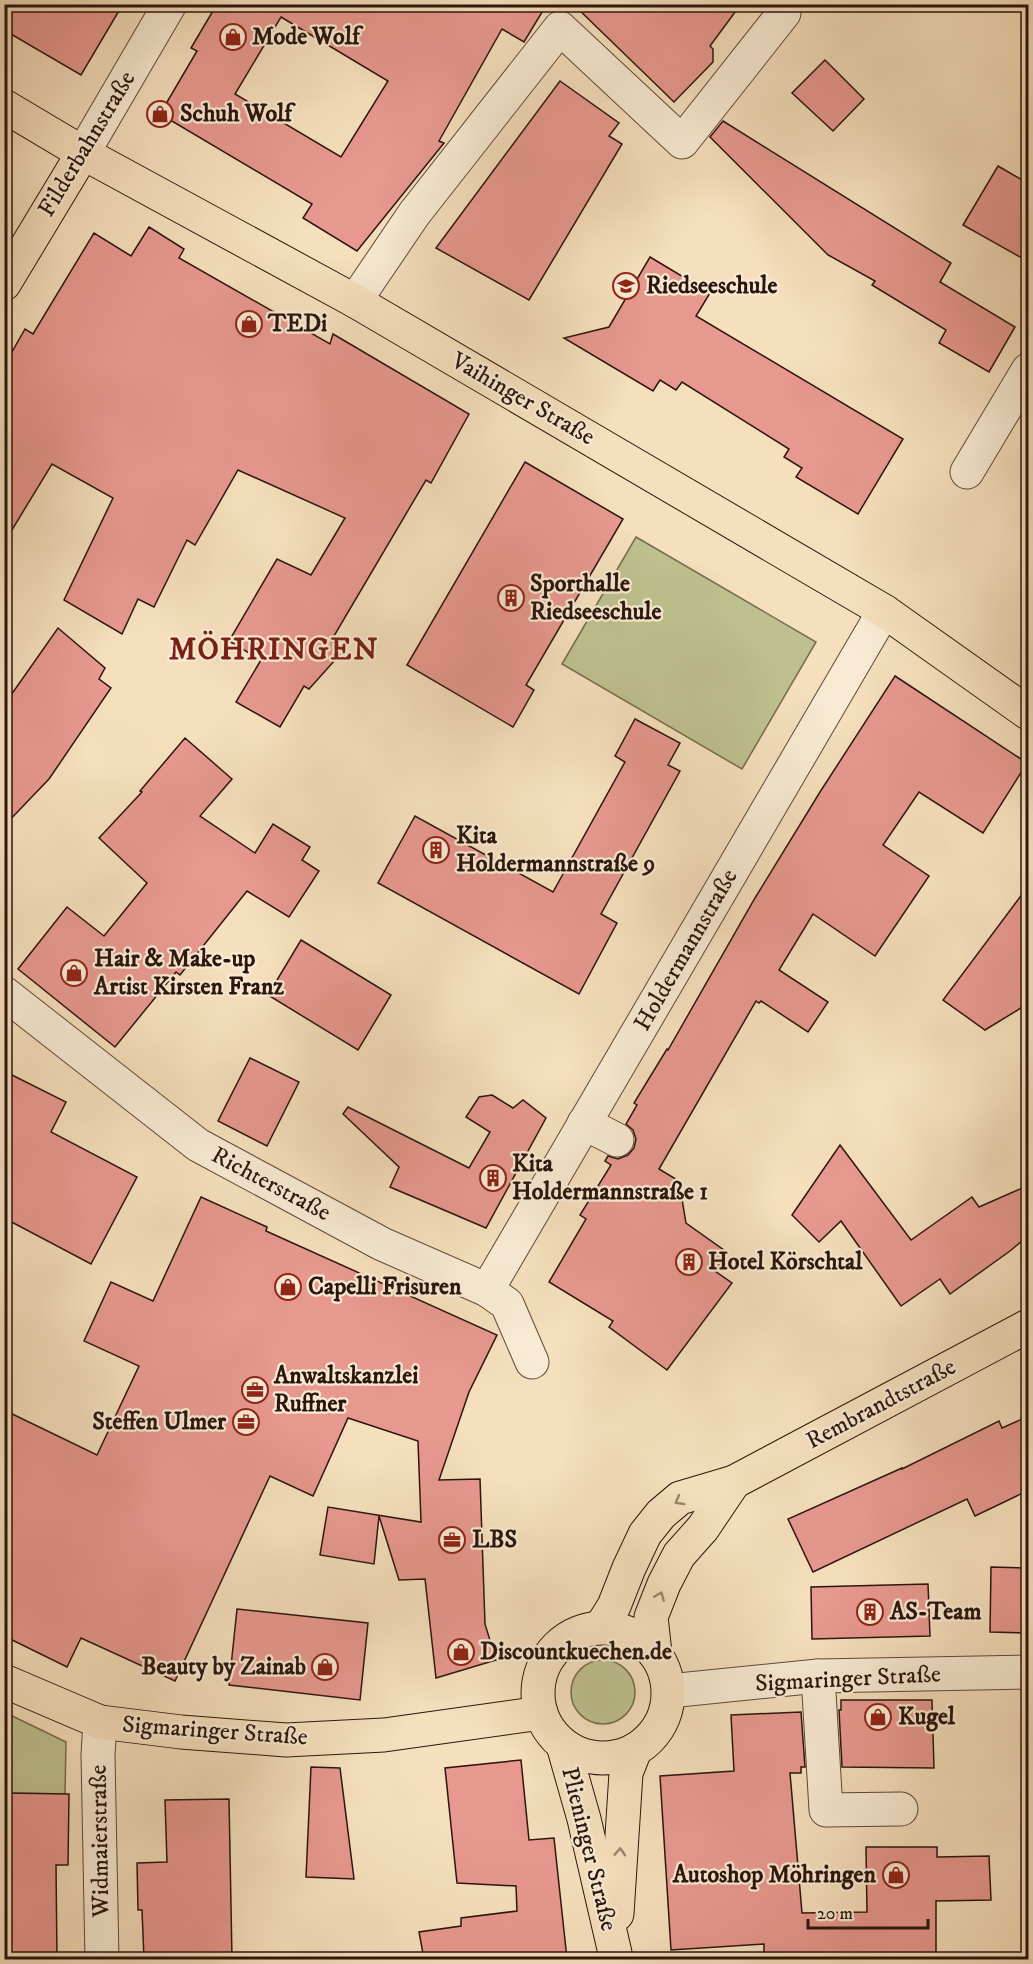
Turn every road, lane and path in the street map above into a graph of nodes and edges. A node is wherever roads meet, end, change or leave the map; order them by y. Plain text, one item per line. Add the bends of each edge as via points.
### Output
1 (170, 4) edge
2 (784, 13) dead end
3 (4, 106) edge
4 (82, 153) junction
5 (4, 284) edge
6 (355, 301) junction
7 (1029, 370) edge
8 (967, 472) dead end
9 (884, 610) junction
10 (1029, 713) edge
11 (4, 993) edge
12 (584, 1123) junction
13 (617, 1140) dead end
14 (487, 1290) junction
15 (1029, 1326) edge
16 (532, 1362) dead end
17 (734, 1482) junction
18 (601, 1627) junction
19 (655, 1653) junction
20 (1029, 1672) edge
21 (818, 1676) junction
22 (4, 1682) edge
23 (669, 1691) junction
24 (541, 1713) junction
25 (100, 1722) junction
26 (563, 1745) junction
27 (635, 1750) junction
28 (901, 1809) dead end
29 (615, 1956) edge
30 (102, 1959) edge

1 - 4 street, Filderbahnstraße
2 - 6 street via 682,142 560,28 414,214
3 - 4 main road, Vaihinger Straße
4 - 5 main road, Filderbahnstraße
4 - 6 main road, Vaihinger Straße
6 - 9 main road, Vaihinger Straße
7 - 8 street
9 - 10 main road, Vaihinger Straße
9 - 12 street, Holdermannstraße
11 - 14 street, Richterstraße via 198,1145 382,1244
12 - 13 street
12 - 14 street, Holdermannstraße
14 - 16 street, Richterstraße via 507,1304
15 - 17 main road, Rembrandtstraße
17 -> 18 main road, Rembrandtstraße via 680,1498 661,1514 645,1534
19 -> 17 main road, Rembrandtstraße via 651,1617 664,1584 679,1555
18 - 19 main road via 622,1630
18 - 24 main road via 567,1638 551,1652 541,1670 537,1691
19 - 23 main road via 665,1671
20 - 21 street, Sigmaringer Straße
21 - 23 street, Sigmaringer Straße
21 - 28 street via 826,1810
22 - 25 main road, Sigmaringer Straße
23 - 27 main road via 660,1725
24 - 25 main road, Sigmaringer Straße via 384,1735 286,1740
24 - 26 main road via 549,1731
25 - 30 street, Widmaierstraße
26 - 27 main road via 598,1758 617,1757
26 - 29 main road, Plieninger Straße
29 -> 27 main road, Plieninger Straße via 626,1773

